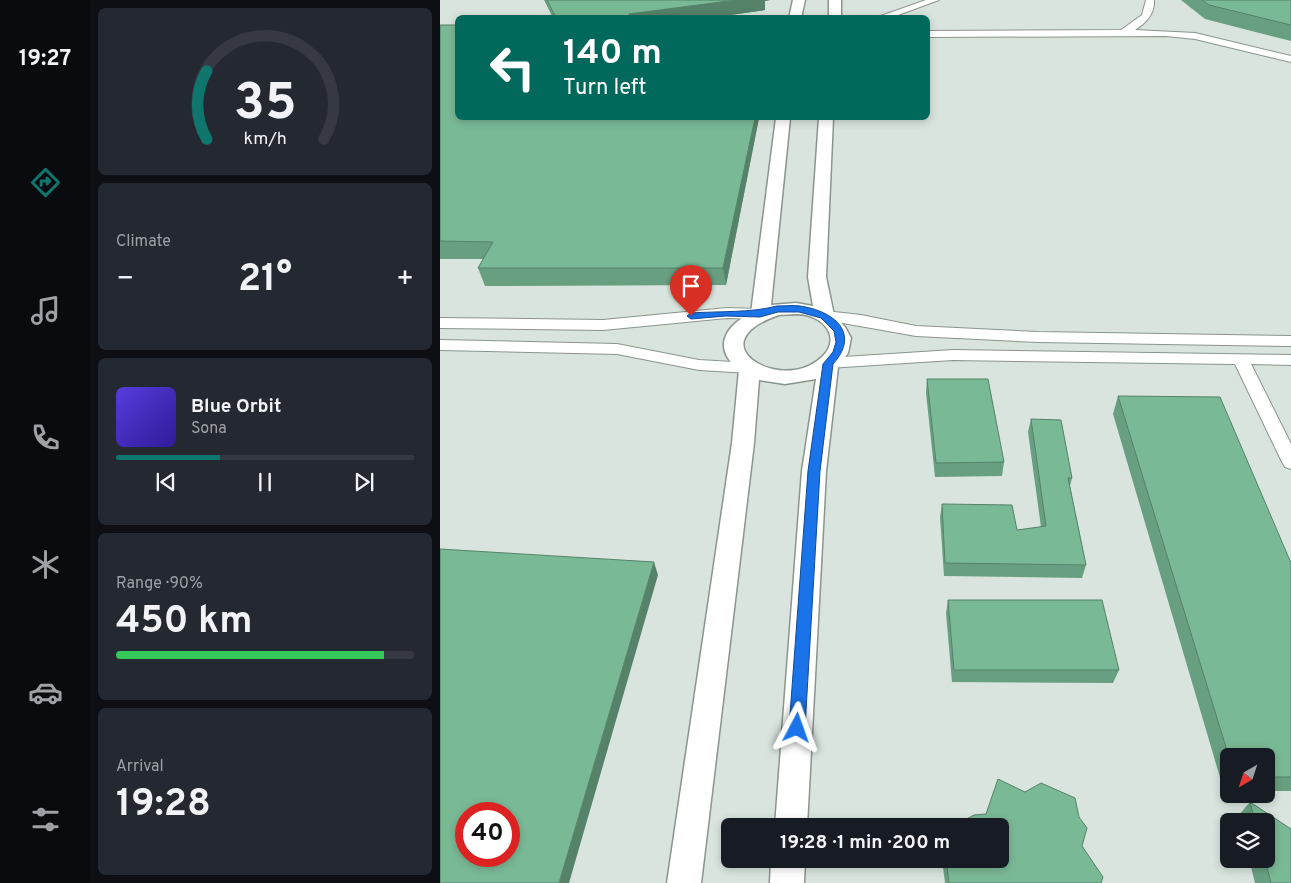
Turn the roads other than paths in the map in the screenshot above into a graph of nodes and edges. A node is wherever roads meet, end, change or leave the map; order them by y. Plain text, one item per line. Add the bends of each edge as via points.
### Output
1 (799, 0) edge
2 (834, 0) edge
3 (935, 0) edge
4 (1152, 6) edge
5 (796, 15) edge
6 (835, 15) edge
7 (888, 15) edge
8 (1166, 29) junction
9 (1124, 32) junction
10 (930, 34) edge
11 (930, 41) edge
12 (1163, 44) junction
13 (1291, 59) edge
14 (1291, 68) edge
15 (783, 120) edge
16 (826, 120) edge
17 (760, 314) junction
18 (825, 316) junction
19 (440, 323) edge
20 (1291, 341) edge
21 (440, 345) edge
22 (1240, 359) junction
23 (1291, 360) edge
24 (828, 364) junction
25 (750, 368) junction
26 (1291, 462) edge
27 (791, 818) edge
28 (788, 868) edge
29 (684, 883) edge
30 (787, 883) edge

1 - 5 street
2 - 6 street
3 - 7 street
4 - 9 street via 1144,20
8 - 9 street
8 - 12 street
8 - 13 street
9 - 10 street via 1089,35
11 - 12 street
12 - 14 street via 1217,49
15 - 17 street
16 - 18 street via 817,277
17 - 18 street via 777,309 799,309
17 - 19 street via 726,313 603,325
17 - 25 street via 747,321 737,332 734,342 735,354
18 - 20 street via 925,332
18 - 24 street via 839,330 841,342 838,353
21 - 25 street via 617,349 699,366
22 - 23 street
22 - 24 street via 950,355
22 - 26 street
24 - 25 street via 811,372 785,377
24 - 27 street via 814,471
25 - 29 street via 742,452
28 - 30 street

